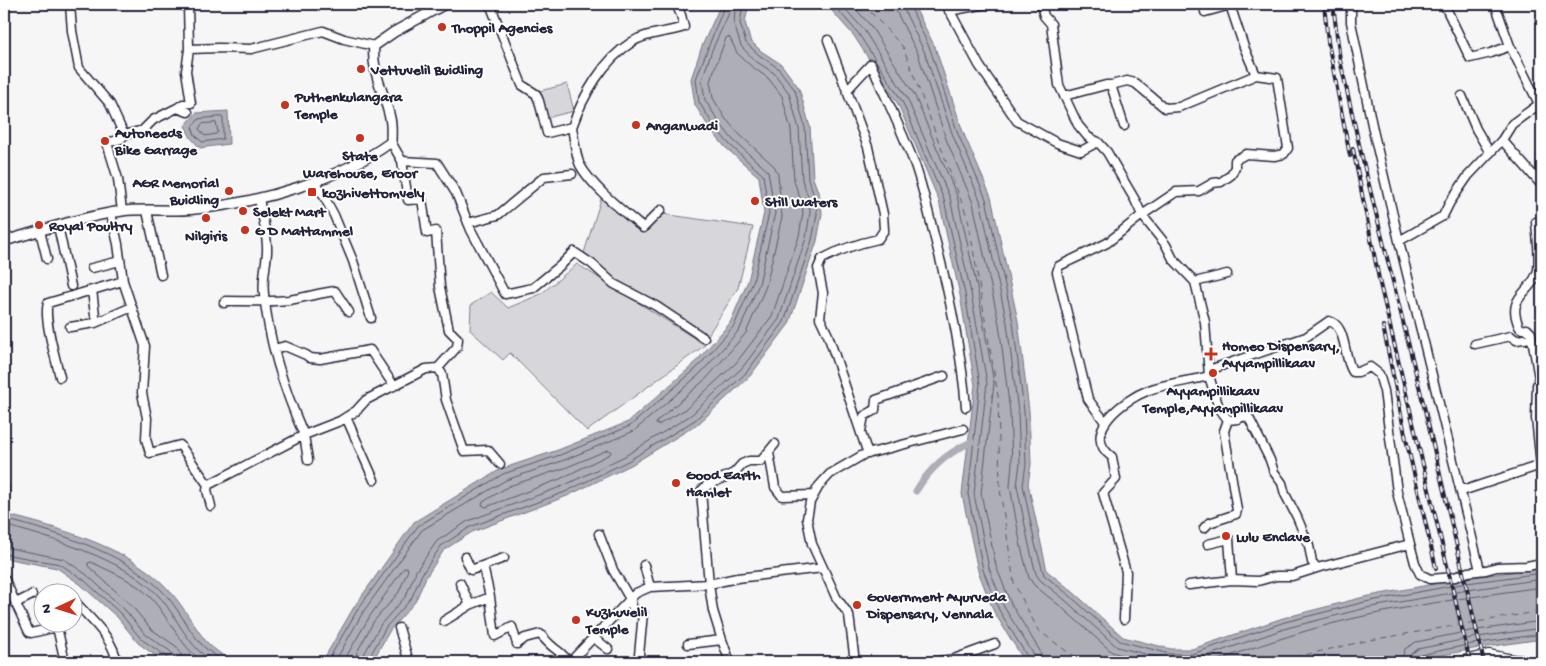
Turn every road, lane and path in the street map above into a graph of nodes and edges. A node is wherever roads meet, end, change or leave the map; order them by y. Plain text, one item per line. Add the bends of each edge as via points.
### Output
1 (70, 4) edge
2 (188, 4) edge
3 (445, 4) edge
4 (490, 4) edge
5 (676, 4) edge
6 (986, 4) edge
7 (1041, 4) edge
8 (1233, 4) edge
9 (1351, 4) edge
10 (1495, 4) edge
11 (1445, 6) dead end
12 (947, 7) edge
13 (1205, 12) dead end
14 (828, 40) dead end
15 (374, 46) junction
16 (1510, 46) junction
17 (189, 49) junction
18 (1256, 75) junction
19 (1111, 85) junction
20 (847, 90) junction
21 (1064, 96) junction
22 (1462, 96) dead end
23 (1541, 103) edge
24 (177, 108) junction
25 (188, 112) dead end
26 (1124, 126) dead end
27 (572, 127) junction
28 (124, 135) junction
29 (1502, 140) junction
30 (391, 142) junction
31 (1098, 142) junction
32 (1490, 153) junction
33 (402, 161) junction
34 (572, 174) dead end
35 (313, 181) junction
36 (1539, 182) dead end
37 (260, 199) junction
38 (146, 210) junction
39 (661, 210) dead end
40 (122, 212) junction
41 (111, 214) junction
42 (1142, 215) junction
43 (1536, 222) dead end
44 (468, 223) junction
45 (58, 226) junction
46 (40, 231) junction
47 (4, 240) edge
48 (1399, 241) junction
49 (47, 259) dead end
50 (120, 261) junction
51 (92, 268) dead end
52 (1226, 274) dead end
53 (161, 275) dead end
54 (122, 281) junction
55 (1195, 282) junction
56 (72, 286) dead end
57 (92, 290) junction
58 (265, 300) junction
59 (224, 303) dead end
60 (132, 307) junction
61 (349, 312) dead end
62 (95, 315) dead end
63 (372, 318) dead end
64 (70, 327) dead end
65 (704, 338) dead end
66 (1532, 338) junction
67 (1475, 344) dead end
68 (274, 349) junction
69 (438, 368) junction
70 (1209, 373) junction
71 (944, 376) dead end
72 (60, 377) dead end
73 (1541, 383) edge
74 (394, 386) junction
75 (966, 407) dead end
76 (346, 417) junction
77 (1228, 420) junction
78 (1105, 422) junction
79 (963, 429) dead end
80 (861, 432) junction
81 (304, 435) junction
82 (775, 444) dead end
83 (769, 453) junction
84 (868, 454) junction
85 (308, 460) dead end
86 (1541, 460) edge
87 (500, 464) dead end
88 (374, 480) dead end
89 (208, 485) junction
90 (1459, 485) junction
91 (4, 486) edge
92 (4, 491) edge
93 (814, 495) junction
94 (211, 506) dead end
95 (1204, 528) dead end
96 (599, 534) dead end
97 (1208, 544) dead end
98 (1410, 544) junction
99 (465, 557) dead end
100 (504, 558) dead end
101 (1542, 563) edge
102 (644, 565) dead end
103 (483, 566) junction
104 (823, 568) junction
105 (1318, 568) junction
106 (1480, 570) junction
107 (4, 578) edge
108 (1232, 580) junction
109 (460, 583) dead end
110 (709, 584) junction
111 (1188, 585) dead end
112 (650, 587) junction
113 (32, 595) dead end
114 (490, 597) junction
115 (630, 599) junction
116 (16, 603) junction
117 (470, 605) junction
118 (82, 610) edge
119 (1124, 619) dead end
120 (444, 621) dead end
121 (399, 628) dead end
122 (32, 632) edge
123 (59, 634) edge
124 (594, 638) junction
125 (722, 640) junction
126 (688, 644) dead end
127 (995, 644) dead end
128 (608, 650) dead end
129 (944, 661) edge
130 (65, 662) edge
131 (117, 662) edge
132 (409, 662) edge
133 (569, 662) edge
134 (642, 662) edge
135 (730, 662) edge
136 (854, 662) edge
137 (933, 662) edge
138 (1457, 662) edge
139 (1537, 662) edge

1 - 28 street via 79,68 110,104
2 - 17 street
3 - 15 main road
4 - 27 street via 522,85 536,94 547,133
5 - 27 street via 684,27 654,33 632,42 620,52 607,64 587,94
6 - 12 street
7 - 21 street via 1044,16 1051,24 1059,84
8 - 13 street
8 - 18 street
9 - 48 street via 1351,22
10 - 16 street
11 - 16 street via 1470,58
12 - 31 street via 979,65 1017,121 1057,143 1082,151
14 - 20 street
15 - 17 street via 323,32 251,49
15 - 30 main road via 374,69 390,118
16 - 23 street
17 - 24 street via 186,71 191,103
18 - 19 street via 1179,107 1165,108 1135,83 1127,81
18 - 42 street via 1277,78 1288,148 1284,154 1246,154 1235,160 1231,176 1221,182 1199,190 1176,192
19 - 21 street
19 - 26 street
20 - 75 street via 871,64 915,166 952,307
20 - 80 street via 868,147 884,230 878,239 822,259 818,268 823,293 820,318
21 - 31 street via 1078,125 1088,137
22 - 32 street
23 - 29 street via 1512,124
24 - 25 street
24 - 28 street via 153,120 143,130
27 - 39 street via 580,164 618,206 644,228
28 - 40 street via 107,143 118,179
29 - 32 street
29 - 36 street
30 - 33 street
30 - 35 main road via 348,168
31 - 42 street via 1114,163
32 - 48 street via 1463,183 1443,216
33 - 44 street via 437,163 456,193
33 - 69 street via 408,200 422,199 426,233 436,232 440,287 449,330 458,339 457,347
34 - 44 street via 544,177 498,216
35 - 37 main road
35 - 63 street via 334,215
37 - 38 main road via 194,210
37 - 58 street via 268,251 264,271
38 - 40 main road
38 - 53 street
40 - 41 main road
41 - 45 main road
41 - 50 street
42 - 55 street via 1173,259
42 - 78 street via 1107,243 1066,261 1057,272 1088,399
43 - 66 street via 1538,271 1517,299 1515,308 1518,327 1528,329
44 - 65 street via 505,294 533,288 574,252 614,284 656,306
45 - 46 main road
45 - 56 street
46 - 47 main road
46 - 49 street
48 - 90 street
50 - 51 street
50 - 54 street
52 - 55 street
54 - 57 street
54 - 60 street
55 - 70 street via 1204,322
57 - 62 street
57 - 72 street via 48,303 46,308
58 - 59 street
58 - 61 street via 289,300 335,291
58 - 68 street
60 - 64 street via 95,323
60 - 89 street via 145,346 142,393 150,453 180,445
66 - 67 street via 1516,340 1511,336
66 - 73 street
68 - 74 street via 285,346 310,358 320,359 370,350
68 - 81 street via 281,377
69 - 74 street via 426,369
69 - 87 street via 464,451 488,450
70 - 77 street via 1219,408
70 - 78 street via 1150,390 1127,402
70 - 98 street via 1306,337 1329,322 1336,324 1353,372 1370,367 1379,374 1389,421 1397,492
71 - 80 street via 876,400 875,410 864,416
73 - 86 street via 1537,385 1536,418
74 - 76 street via 366,400
76 - 81 street
76 - 88 street
77 - 95 street via 1224,431 1236,514 1209,522
77 - 105 street via 1249,418 1297,517 1312,562
78 - 119 street via 1100,433 1104,451 1112,457 1116,479 1103,493 1126,572
79 - 84 street
80 - 84 street
81 - 85 street
81 - 89 street
82 - 83 street
83 - 93 street via 775,487 782,496
83 - 110 street via 761,461 742,464 734,473 701,491
84 - 93 street via 830,474
86 - 90 street via 1541,465 1465,490
89 - 94 street via 206,490
90 - 106 street
91 - 92 street
93 - 104 street via 808,524 812,544
96 - 115 street
97 - 108 street via 1229,539
98 - 105 street
98 - 106 street via 1415,563 1425,578 1455,577
99 - 103 street via 471,570
100 - 103 street
101 - 106 street
102 - 112 street
103 - 114 street
104 - 110 street
104 - 136 street via 836,597 849,615
105 - 108 street via 1258,581
107 - 116 street
108 - 111 street
109 - 117 street
110 - 112 street
110 - 125 street
112 - 115 street
113 - 116 street
114 - 117 street
114 - 133 street via 495,636 512,627 517,644 540,634
115 - 124 street
115 - 134 street via 634,612 643,614 639,654
116 - 122 street
117 - 120 street
118 - 131 street via 109,641
121 - 132 street
123 - 130 street
124 - 128 street
124 - 133 street
125 - 126 street
125 - 135 street
127 - 129 street
129 - 137 street
138 - 139 street via 1489,654

